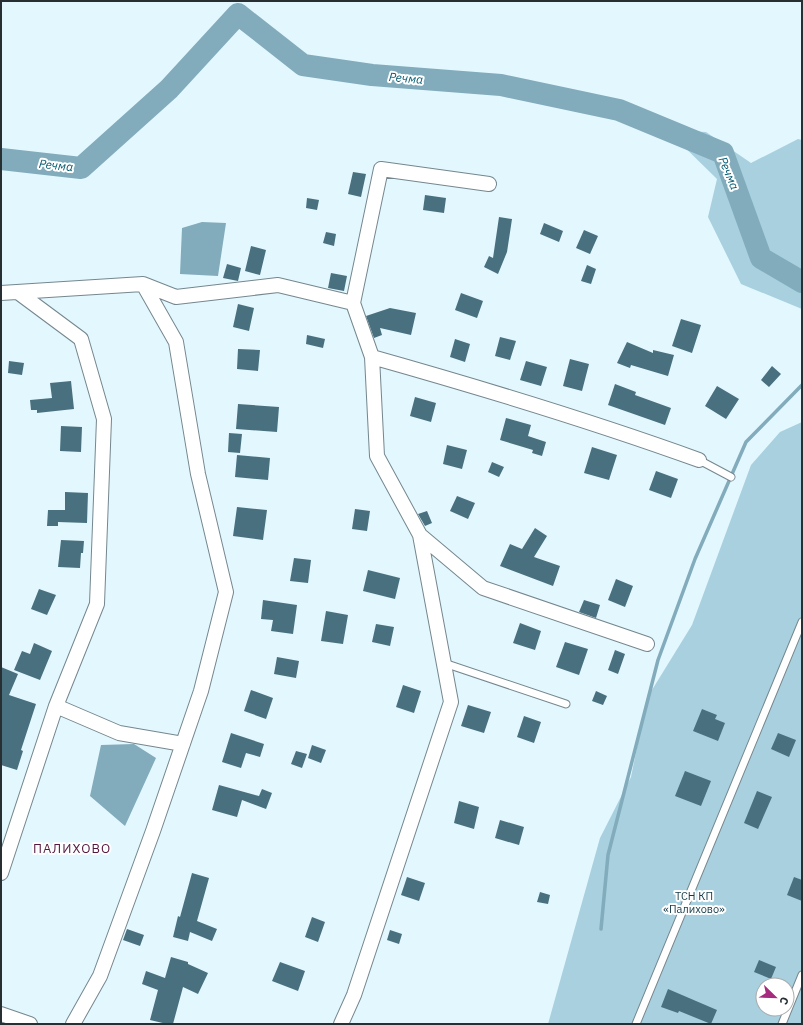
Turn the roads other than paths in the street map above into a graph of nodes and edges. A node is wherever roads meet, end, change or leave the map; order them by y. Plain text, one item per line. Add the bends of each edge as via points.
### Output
1 (489, 184) dead end
2 (143, 284) junction
3 (1, 293) edge
4 (19, 293) junction
5 (353, 303) junction
6 (372, 357) junction
7 (699, 460) joint
8 (731, 477) dead end
9 (420, 535) junction
10 (802, 622) edge
11 (647, 644) dead end
12 (444, 663) junction
13 (566, 704) dead end
14 (56, 706) junction
15 (183, 744) junction
16 (1, 873) edge
17 (802, 975) edge
18 (1, 1014) edge
19 (30, 1024) edge
20 (73, 1024) edge
21 (341, 1024) edge
22 (636, 1024) edge
23 (782, 1024) edge

1 - 5 street via 381,169
2 - 4 street
2 - 5 street via 176,297 278,284
2 - 15 street via 176,342 198,474 226,592 201,691
3 - 4 street
4 - 14 street via 82,339 104,419 97,604
5 - 6 street
6 - 7 street via 512,397
6 - 9 street via 377,456
7 - 8 lane
9 - 11 street via 483,588
9 - 12 street
10 - 22 lane
12 - 13 lane
12 - 21 street via 451,702 354,995
14 - 15 street via 119,733
14 - 16 street
15 - 20 street via 100,976
17 - 23 lane
18 - 19 street

